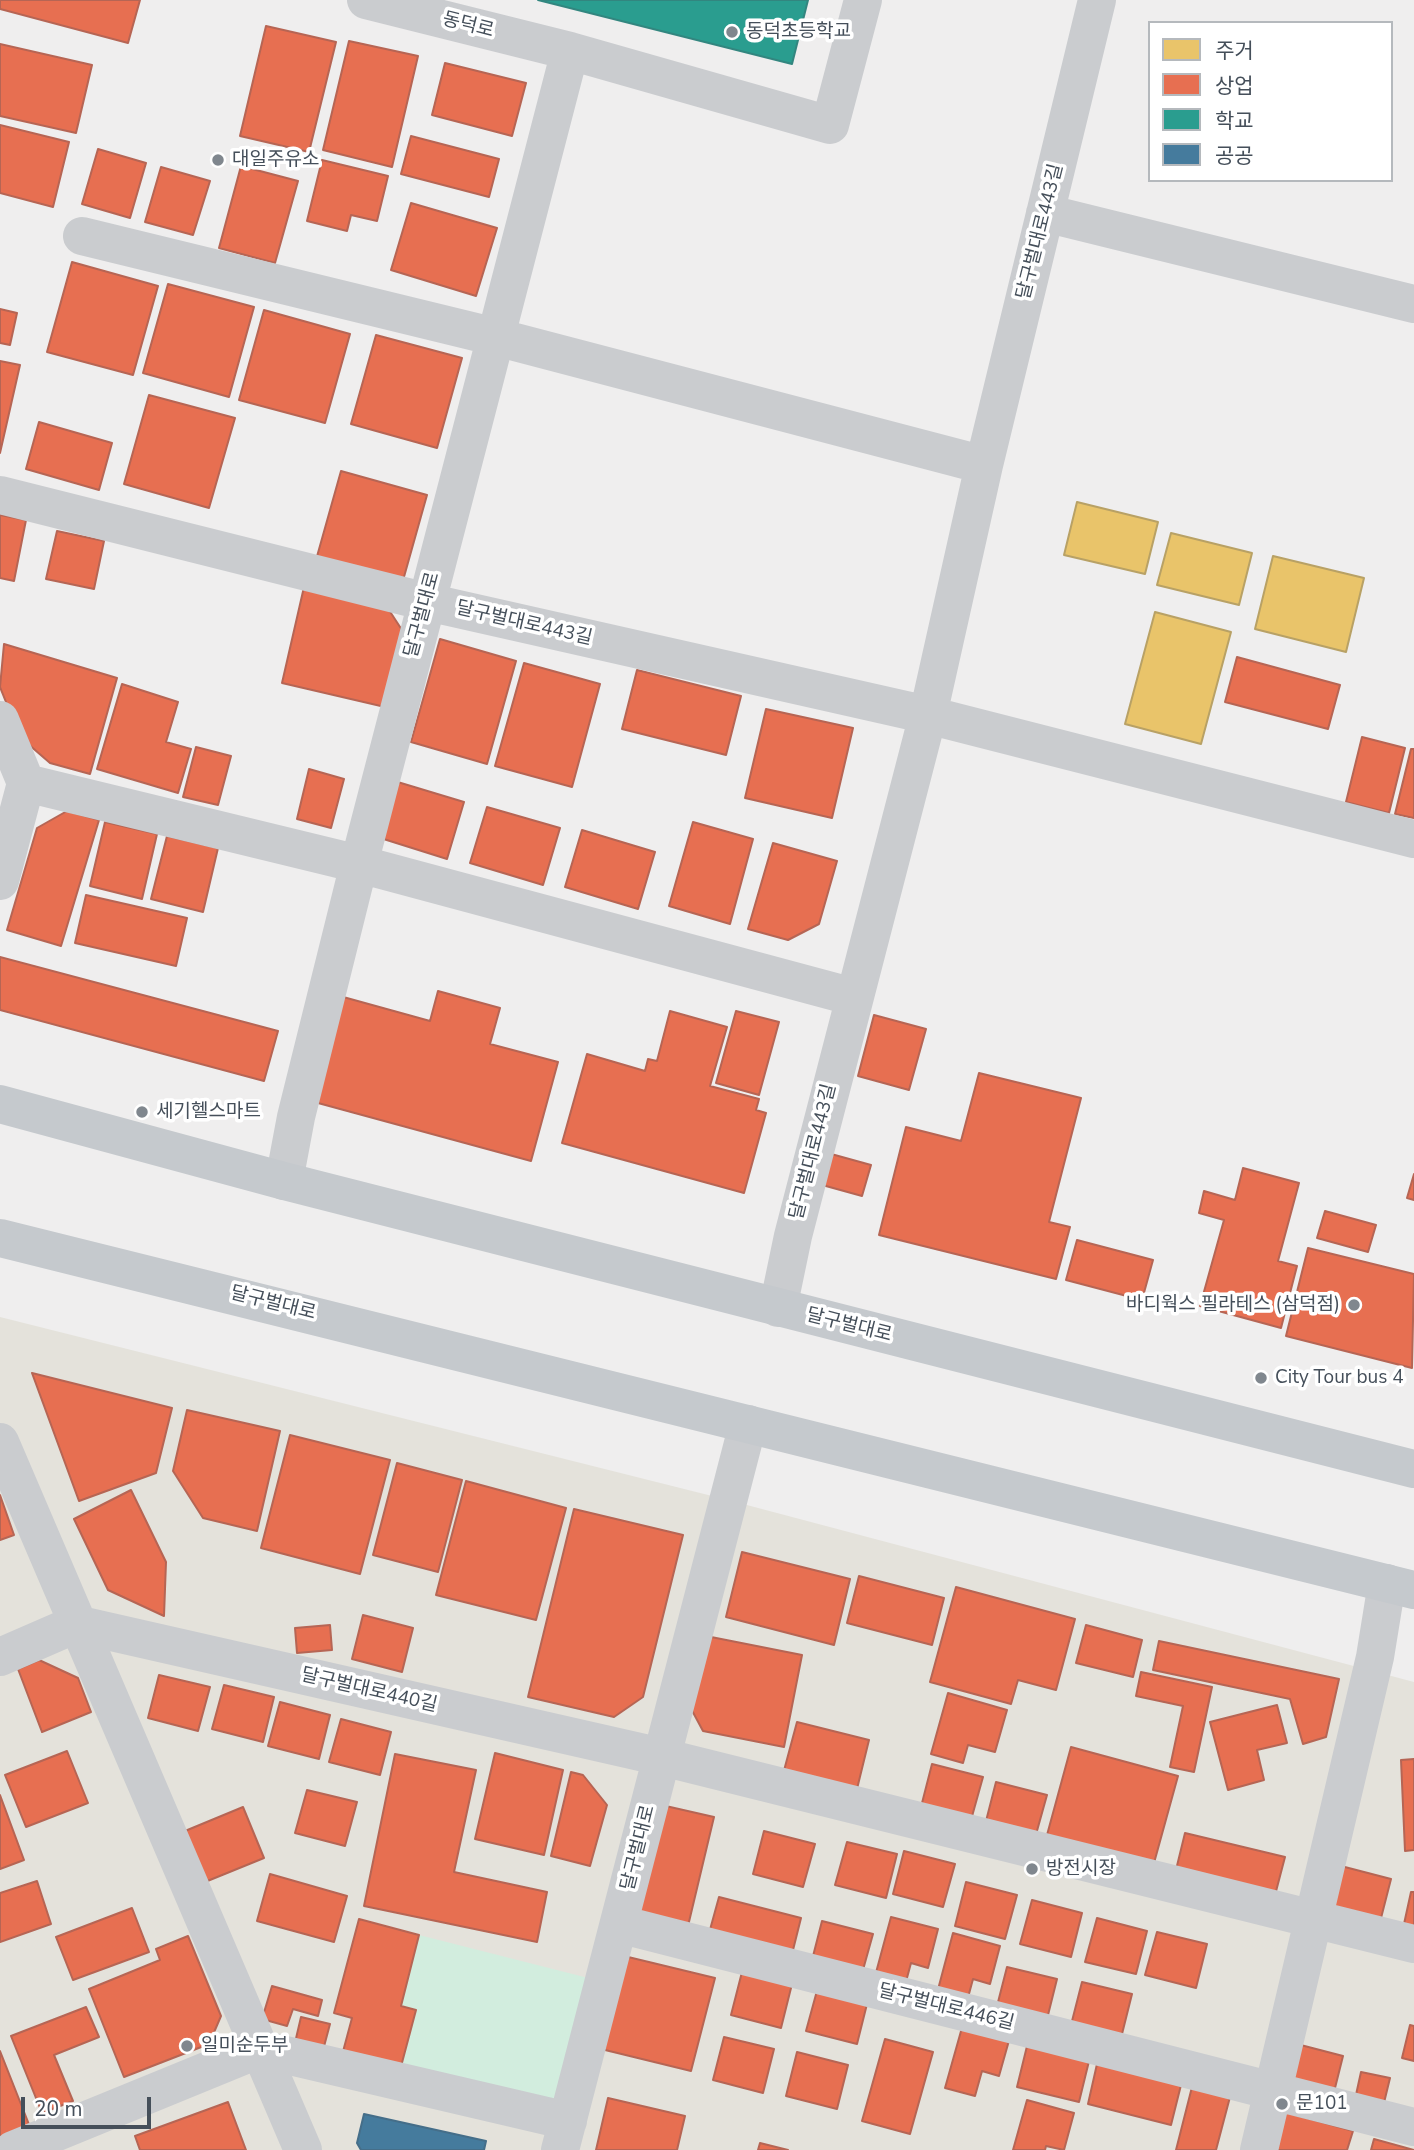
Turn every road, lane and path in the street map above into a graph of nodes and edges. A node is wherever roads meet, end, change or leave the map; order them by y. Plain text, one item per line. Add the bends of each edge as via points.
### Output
1 (366, 0) edge
2 (863, 0) edge
3 (1097, 0) edge
4 (570, 51) junction
5 (1045, 213) junction
6 (82, 236) dead end
7 (1414, 304) edge
8 (496, 337) junction
9 (984, 465) junction
10 (0, 495) edge
11 (427, 602) junction
12 (928, 715) junction
13 (0, 720) edge
14 (26, 783) junction
15 (1414, 839) edge
16 (359, 864) junction
17 (0, 881) edge
18 (854, 997) junction
19 (0, 1104) edge
20 (285, 1181) junction
21 (0, 1238) edge
22 (778, 1308) junction
23 (748, 1424) junction
24 (0, 1442) edge
25 (1414, 1469) edge
26 (1401, 1587) edge
27 (76, 1624) junction
28 (0, 1657) edge
29 (662, 1757) junction
30 (1315, 1919) junction
31 (619, 1924) junction
32 (1414, 1944) edge
33 (260, 2049) junction
34 (1272, 2092) junction
35 (1414, 2127) edge
36 (564, 2136) edge
37 (13, 2150) edge
38 (303, 2150) edge
39 (1259, 2150) edge

1 - 4 street, 동덕로
2 - 4 street, 동덕로 via 830,125
3 - 5 street, 달구벌대로443길
4 - 8 street, 달구벌대로
5 - 7 street
5 - 9 street, 달구벌대로443길
6 - 8 street
8 - 9 street
8 - 11 street, 달구벌대로
9 - 12 street, 달구벌대로443길
10 - 11 street, 달구벌대로443길
11 - 12 street, 달구벌대로443길
11 - 16 street, 달구벌대로
12 - 15 street
12 - 18 street, 달구벌대로443길
13 - 14 street
14 - 16 street
14 - 17 street
16 - 18 street
16 - 20 street, 달구벌대로 via 296,1117
18 - 22 street, 달구벌대로443길
19 - 20 main road, 달구벌대로
20 - 22 main road, 달구벌대로
21 - 23 main road, 달구벌대로
22 - 25 main road, 달구벌대로
23 - 26 main road, 달구벌대로
23 - 29 street, 달구벌대로
24 - 27 street
26 - 30 street via 1375,1657
27 - 28 street
27 - 29 street, 달구벌대로440길
27 - 33 street
29 - 30 street
29 - 31 street, 달구벌대로
30 - 32 street
30 - 34 street
31 - 34 street, 달구벌대로446길
31 - 36 street, 달구벌대로
33 - 36 street
33 - 37 street
33 - 38 street
34 - 35 street, 달구벌대로446길
34 - 39 street

